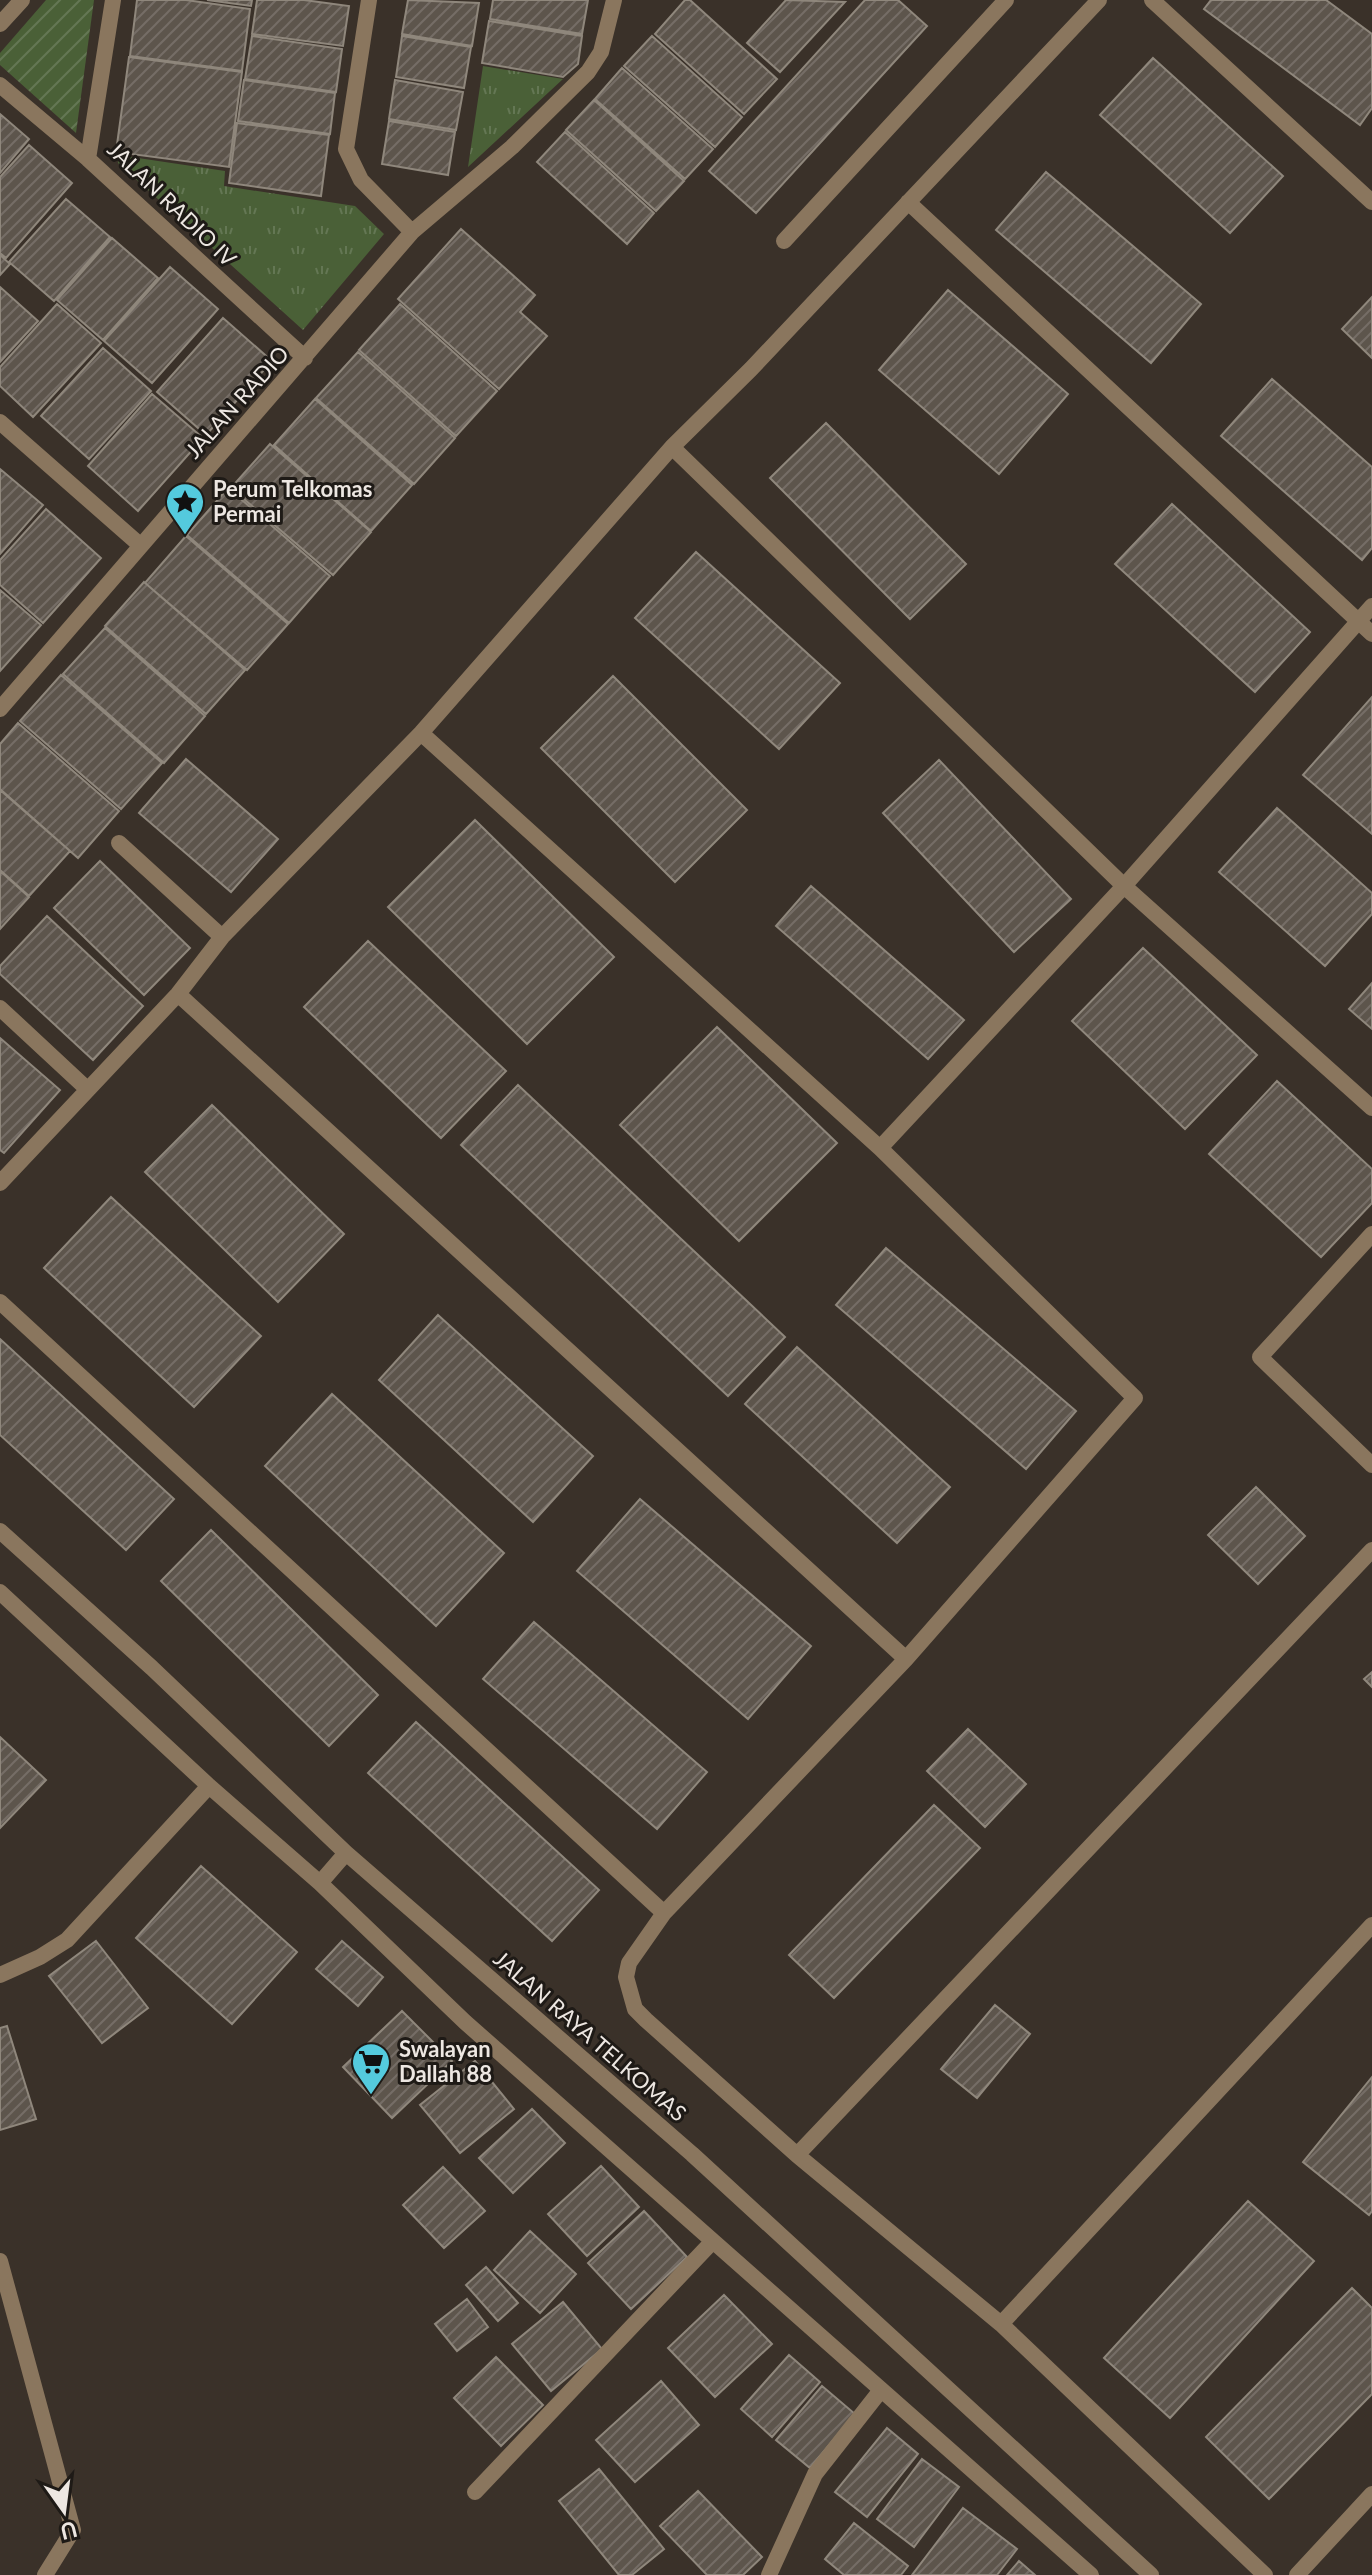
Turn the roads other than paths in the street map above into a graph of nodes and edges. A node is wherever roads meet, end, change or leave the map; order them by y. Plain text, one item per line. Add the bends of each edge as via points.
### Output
1 (22, 0) edge
2 (113, 0) edge
3 (369, 0) edge
4 (614, 0) edge
5 (1006, 0) edge
6 (1099, 0) edge
7 (1152, 0) edge
8 (0, 24) edge
9 (0, 85) edge
10 (88, 159) junction
11 (908, 202) junction
12 (1372, 202) edge
13 (412, 232) junction
14 (784, 241) dead end
15 (305, 358) junction
16 (0, 422) edge
17 (672, 447) junction
18 (140, 545) junction
19 (1372, 606) edge
20 (1359, 621) junction
21 (1372, 634) edge
22 (0, 709) edge
23 (421, 733) junction
24 (119, 843) dead end
25 (1124, 886) junction
26 (222, 937) junction
27 (178, 994) junction
28 (0, 1008) edge
29 (86, 1088) junction
30 (1372, 1108) edge
31 (880, 1148) junction
32 (0, 1183) edge
33 (1372, 1234) edge
34 (0, 1302) edge
35 (1372, 1465) edge
36 (0, 1531) edge
37 (1372, 1550) edge
38 (0, 1592) edge
39 (906, 1659) junction
40 (209, 1786) junction
41 (346, 1853) junction
42 (320, 1883) junction
43 (664, 1913) junction
44 (1372, 1925) edge
45 (0, 1975) edge
46 (797, 2155) junction
47 (713, 2241) junction
48 (0, 2261) edge
49 (1001, 2324) junction
50 (881, 2390) junction
51 (475, 2492) dead end
52 (1372, 2494) edge
53 (1142, 2572) edge
54 (45, 2575) edge
55 (769, 2575) edge
56 (1091, 2575) edge
57 (1265, 2575) edge
58 (1297, 2575) edge

1 - 8 street
2 - 10 street, JALAN RADIO IV
3 - 13 street via 346,149 361,180
4 - 13 street, JALAN RADIO via 601,52 588,72 512,147
5 - 14 street
6 - 11 street
7 - 12 street
9 - 10 street
10 - 15 street, JALAN RADIO IV
11 - 17 street
11 - 20 street
13 - 15 street, JALAN RADIO
15 - 18 street, JALAN RADIO
16 - 18 street
17 - 23 street
17 - 25 street
18 - 22 street, JALAN RADIO
19 - 20 street
20 - 21 street
20 - 25 street
23 - 26 street
23 - 31 street
24 - 26 street
25 - 30 street
25 - 31 street
26 - 27 street
27 - 29 street
27 - 39 street
28 - 29 street
29 - 32 street
31 - 39 street via 1135,1398
33 - 35 street via 1260,1357
34 - 43 street
36 - 41 street, JALAN RAYA TELKOMAS
37 - 46 street
38 - 40 street
39 - 43 street
40 - 42 street
40 - 45 street via 67,1940
41 - 42 street
41 - 53 street, JALAN RAYA TELKOMAS via 703,2164
42 - 47 street via 465,2022
43 - 46 street via 629,1963 626,1977 635,2009
44 - 49 street
46 - 49 street
47 - 50 street
47 - 51 street
48 - 54 street via 73,2530
49 - 57 street
50 - 55 street via 815,2474
50 - 56 street
52 - 58 street

